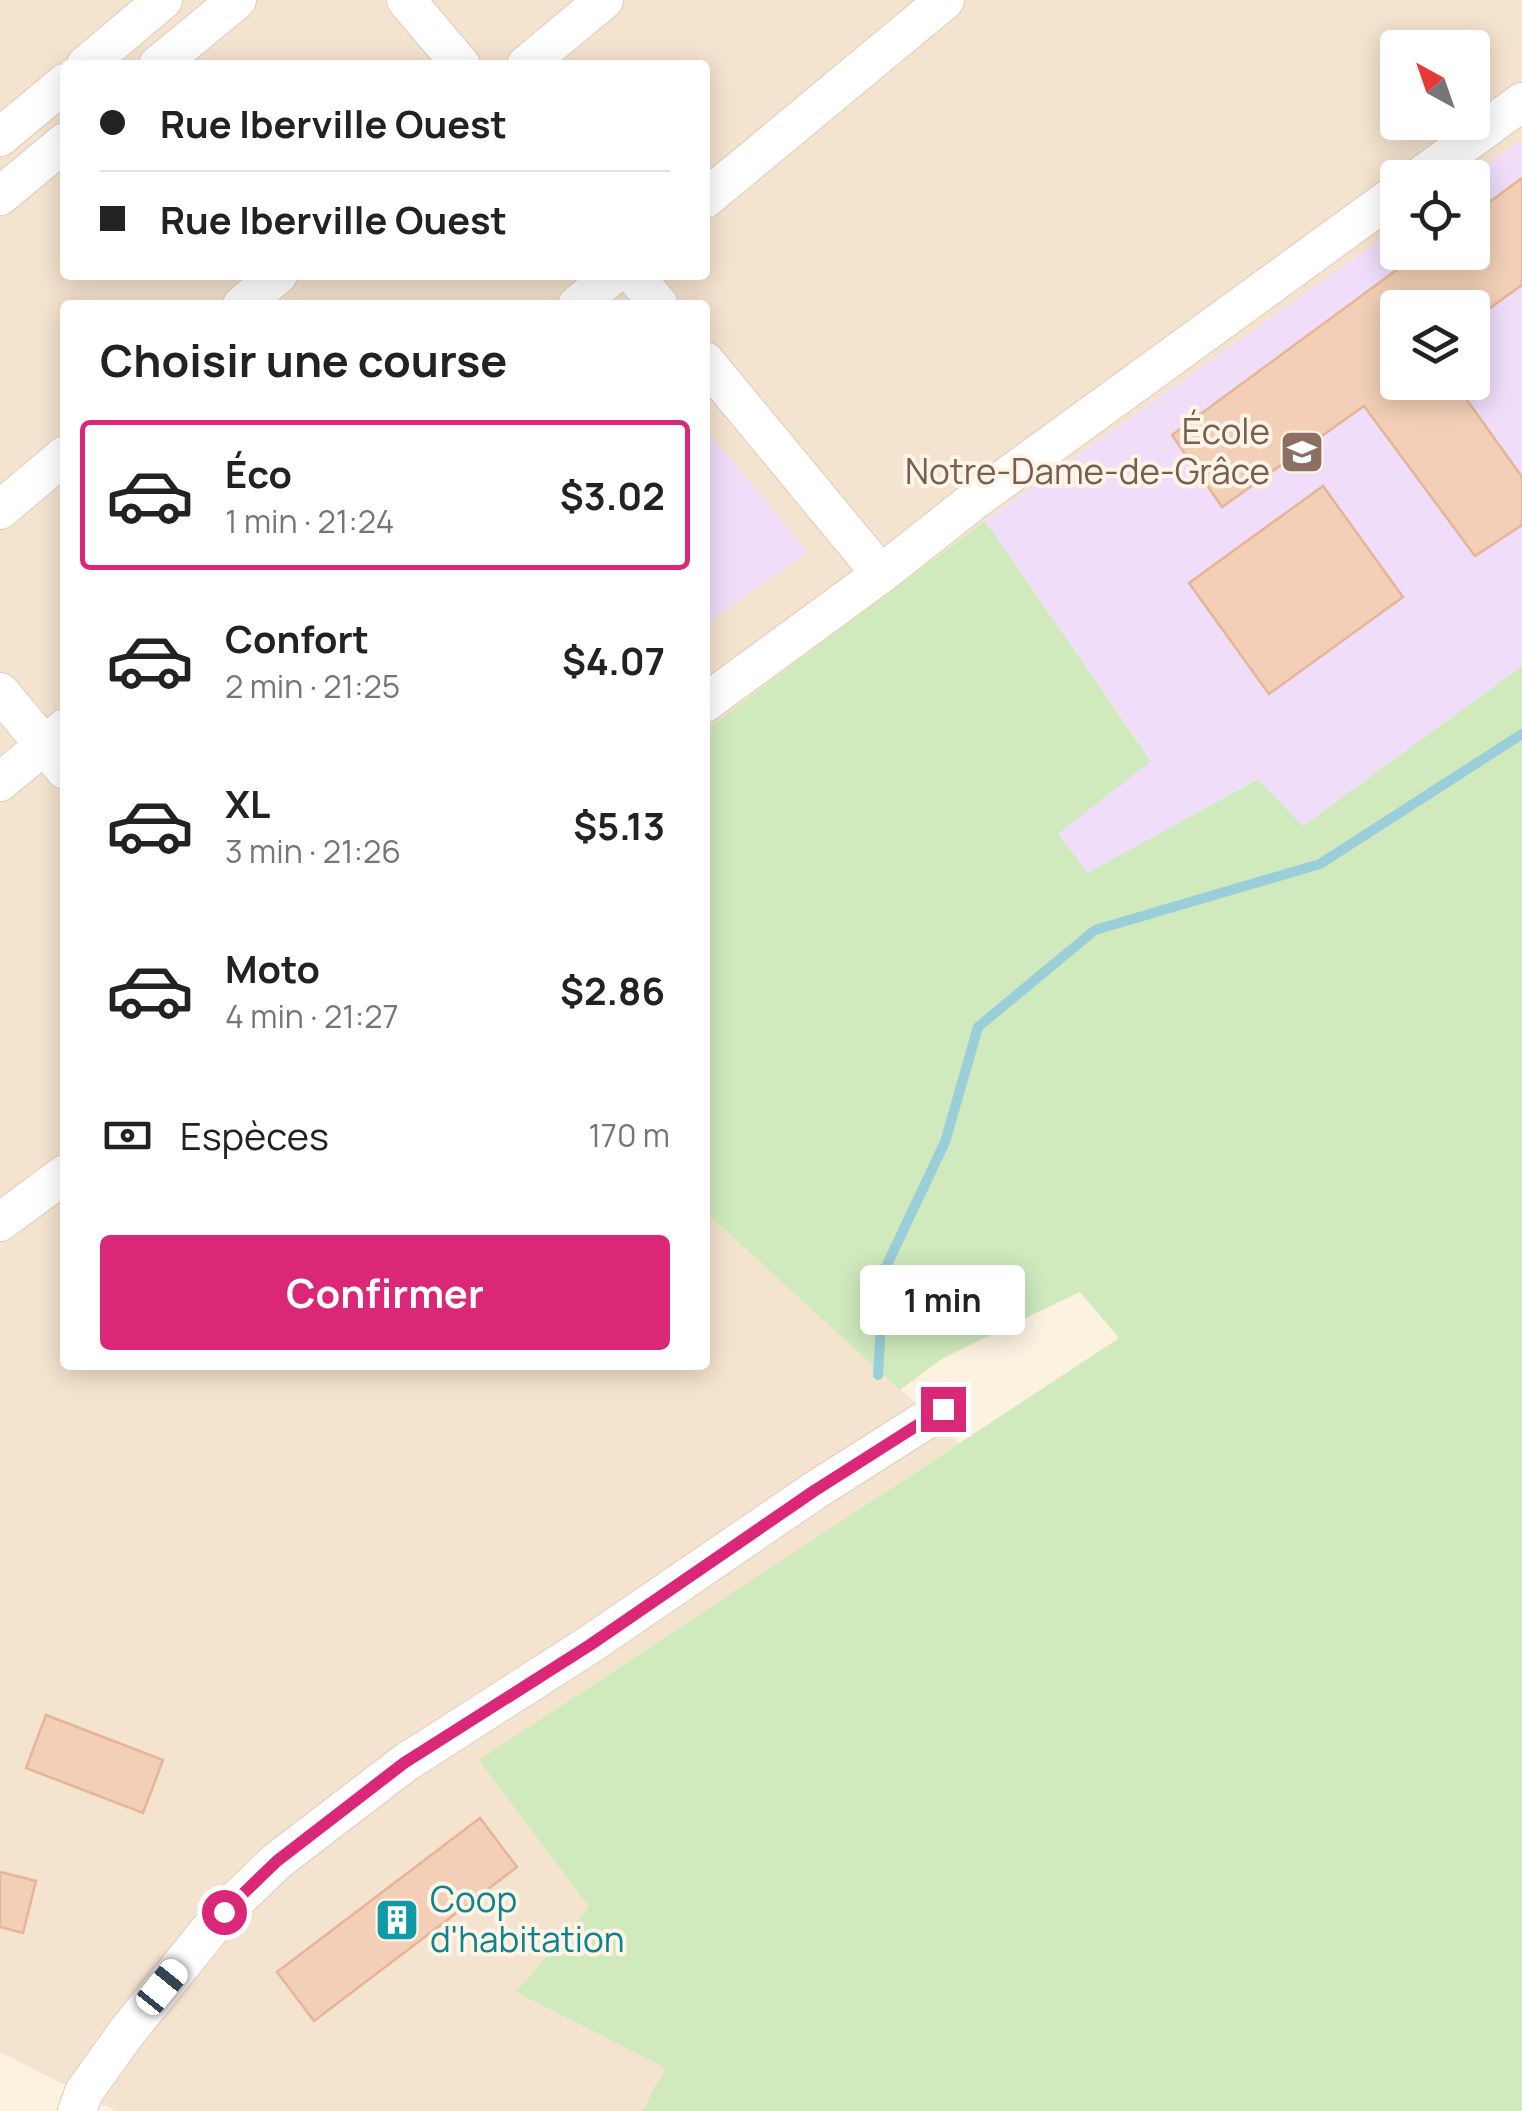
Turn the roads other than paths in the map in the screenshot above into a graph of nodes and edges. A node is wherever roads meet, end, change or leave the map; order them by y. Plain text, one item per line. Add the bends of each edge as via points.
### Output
1 (163, 0) edge
2 (237, 0) edge
3 (406, 0) edge
4 (604, 0) edge
5 (946, 0) edge
6 (92, 60) edge
7 (164, 60) edge
8 (457, 60) edge
9 (532, 60) edge
10 (60, 87) edge
11 (1522, 102) edge
12 (0, 138) edge
13 (60, 146) edge
14 (1443, 160) edge
15 (710, 195) edge
16 (0, 196) edge
17 (1380, 205) edge
18 (272, 280) edge
19 (607, 280) edge
20 (638, 280) edge
21 (248, 300) edge
22 (583, 300) edge
23 (655, 300) edge
24 (710, 367) edge
25 (60, 459) edge
26 (0, 510) edge
27 (881, 574) junction
28 (0, 692) edge
29 (710, 700) edge
30 (58, 748) edge
31 (0, 782) edge
32 (60, 1178) edge
33 (0, 1222) edge
34 (943, 1409) dead end
35 (77, 2111) edge

1 - 6 street
2 - 7 street
3 - 8 street
4 - 9 street
5 - 15 street
10 - 12 street
11 - 14 street
13 - 16 street
17 - 27 street
18 - 21 street
19 - 22 street
20 - 23 street
24 - 27 street
25 - 26 street
27 - 29 street
28 - 30 street
30 - 31 street
32 - 33 street
34 - 35 street via 404,1763 277,1861 170,1978 84,2092

